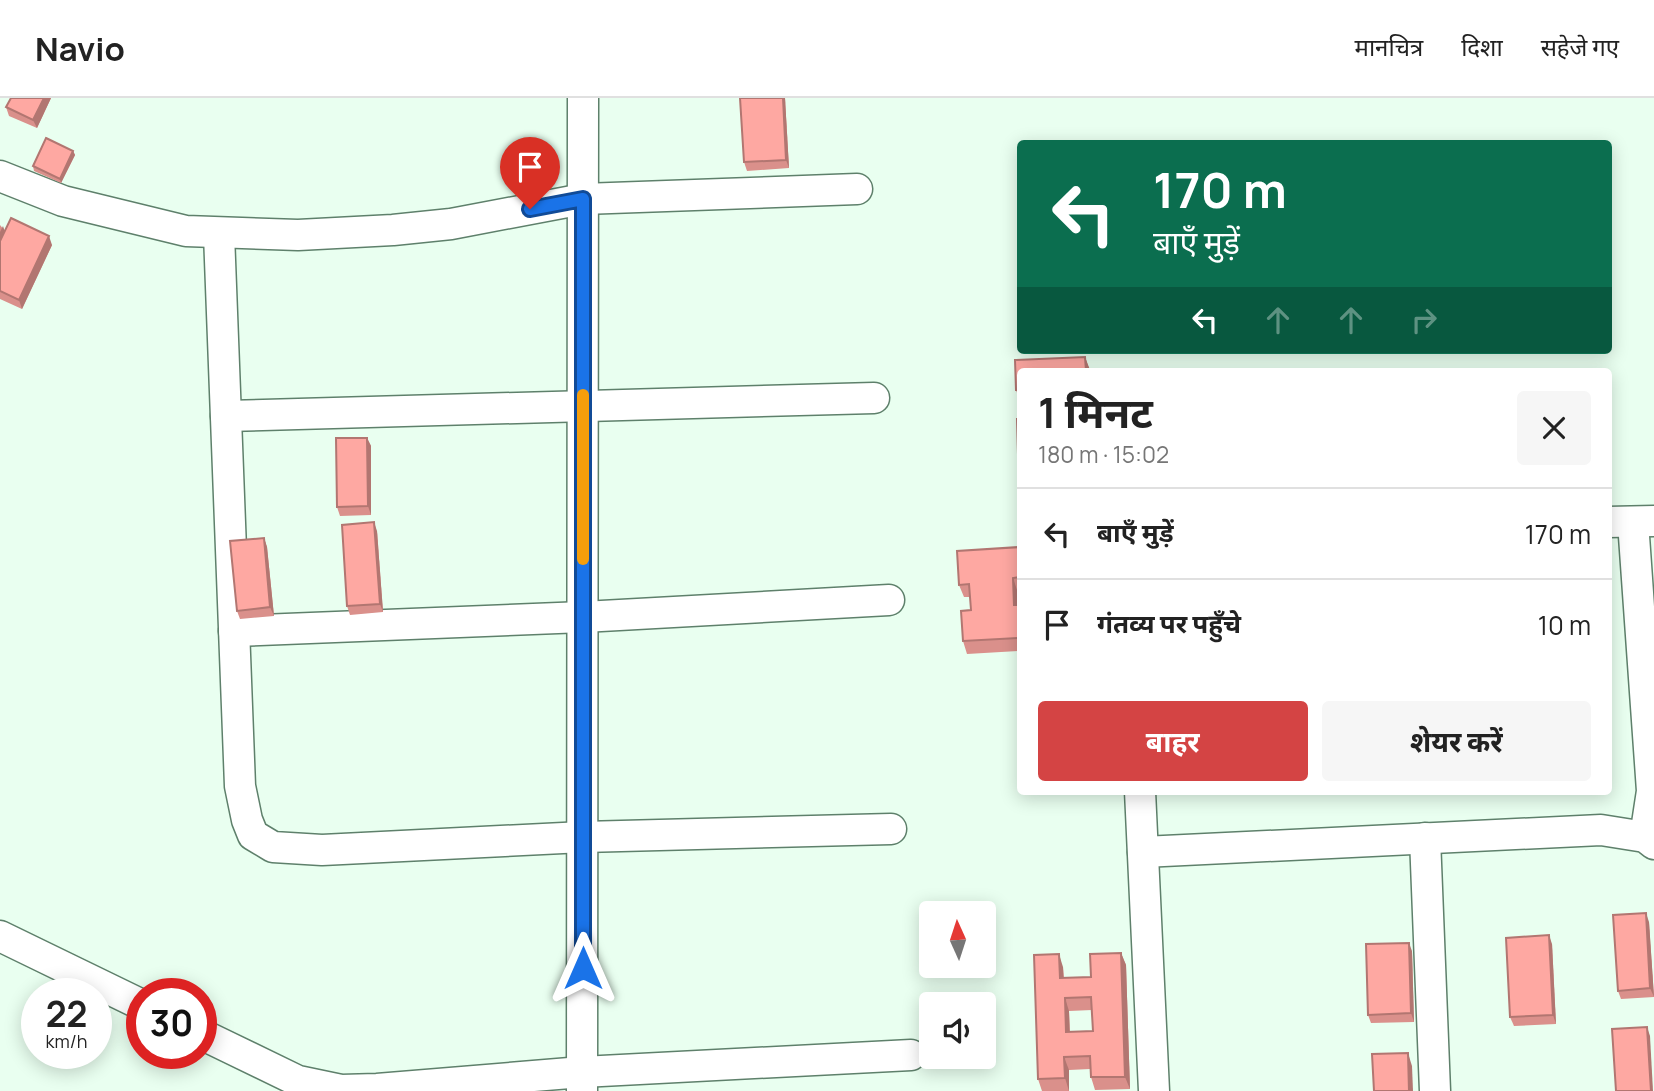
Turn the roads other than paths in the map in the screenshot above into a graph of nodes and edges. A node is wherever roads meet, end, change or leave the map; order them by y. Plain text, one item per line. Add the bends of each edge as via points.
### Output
1 (583, 98) edge
2 (0, 176) edge
3 (857, 190) dead end
4 (583, 199) junction
5 (219, 234) junction
6 (874, 398) dead end
7 (583, 407) junction
8 (226, 416) junction
9 (1632, 522) edge
10 (888, 600) dead end
11 (583, 617) junction
12 (234, 631) junction
13 (1140, 795) edge
14 (891, 829) dead end
15 (583, 837) junction
16 (1424, 838) junction
17 (1650, 840) edge
18 (1143, 852) junction
19 (0, 936) edge
20 (126, 997) edge
21 (217, 1042) edge
22 (911, 1055) dead end
23 (582, 1082) edge
24 (1154, 1091) edge
25 (1435, 1091) edge

1 - 4 street
2 - 5 street via 63,201 186,231
3 - 4 street
4 - 5 street via 393,230
4 - 7 street
5 - 8 street
6 - 7 street
7 - 8 street
7 - 11 street
8 - 12 street
9 - 17 street via 1652,790
10 - 11 street
11 - 12 street
11 - 15 street
12 - 15 street via 240,786 253,835 272,847 323,850
13 - 18 street
14 - 15 street
15 - 23 street
16 - 17 street via 1601,830
16 - 18 street
16 - 25 street
18 - 24 street
19 - 20 street
21 - 23 street via 298,1081 341,1090
22 - 23 street

